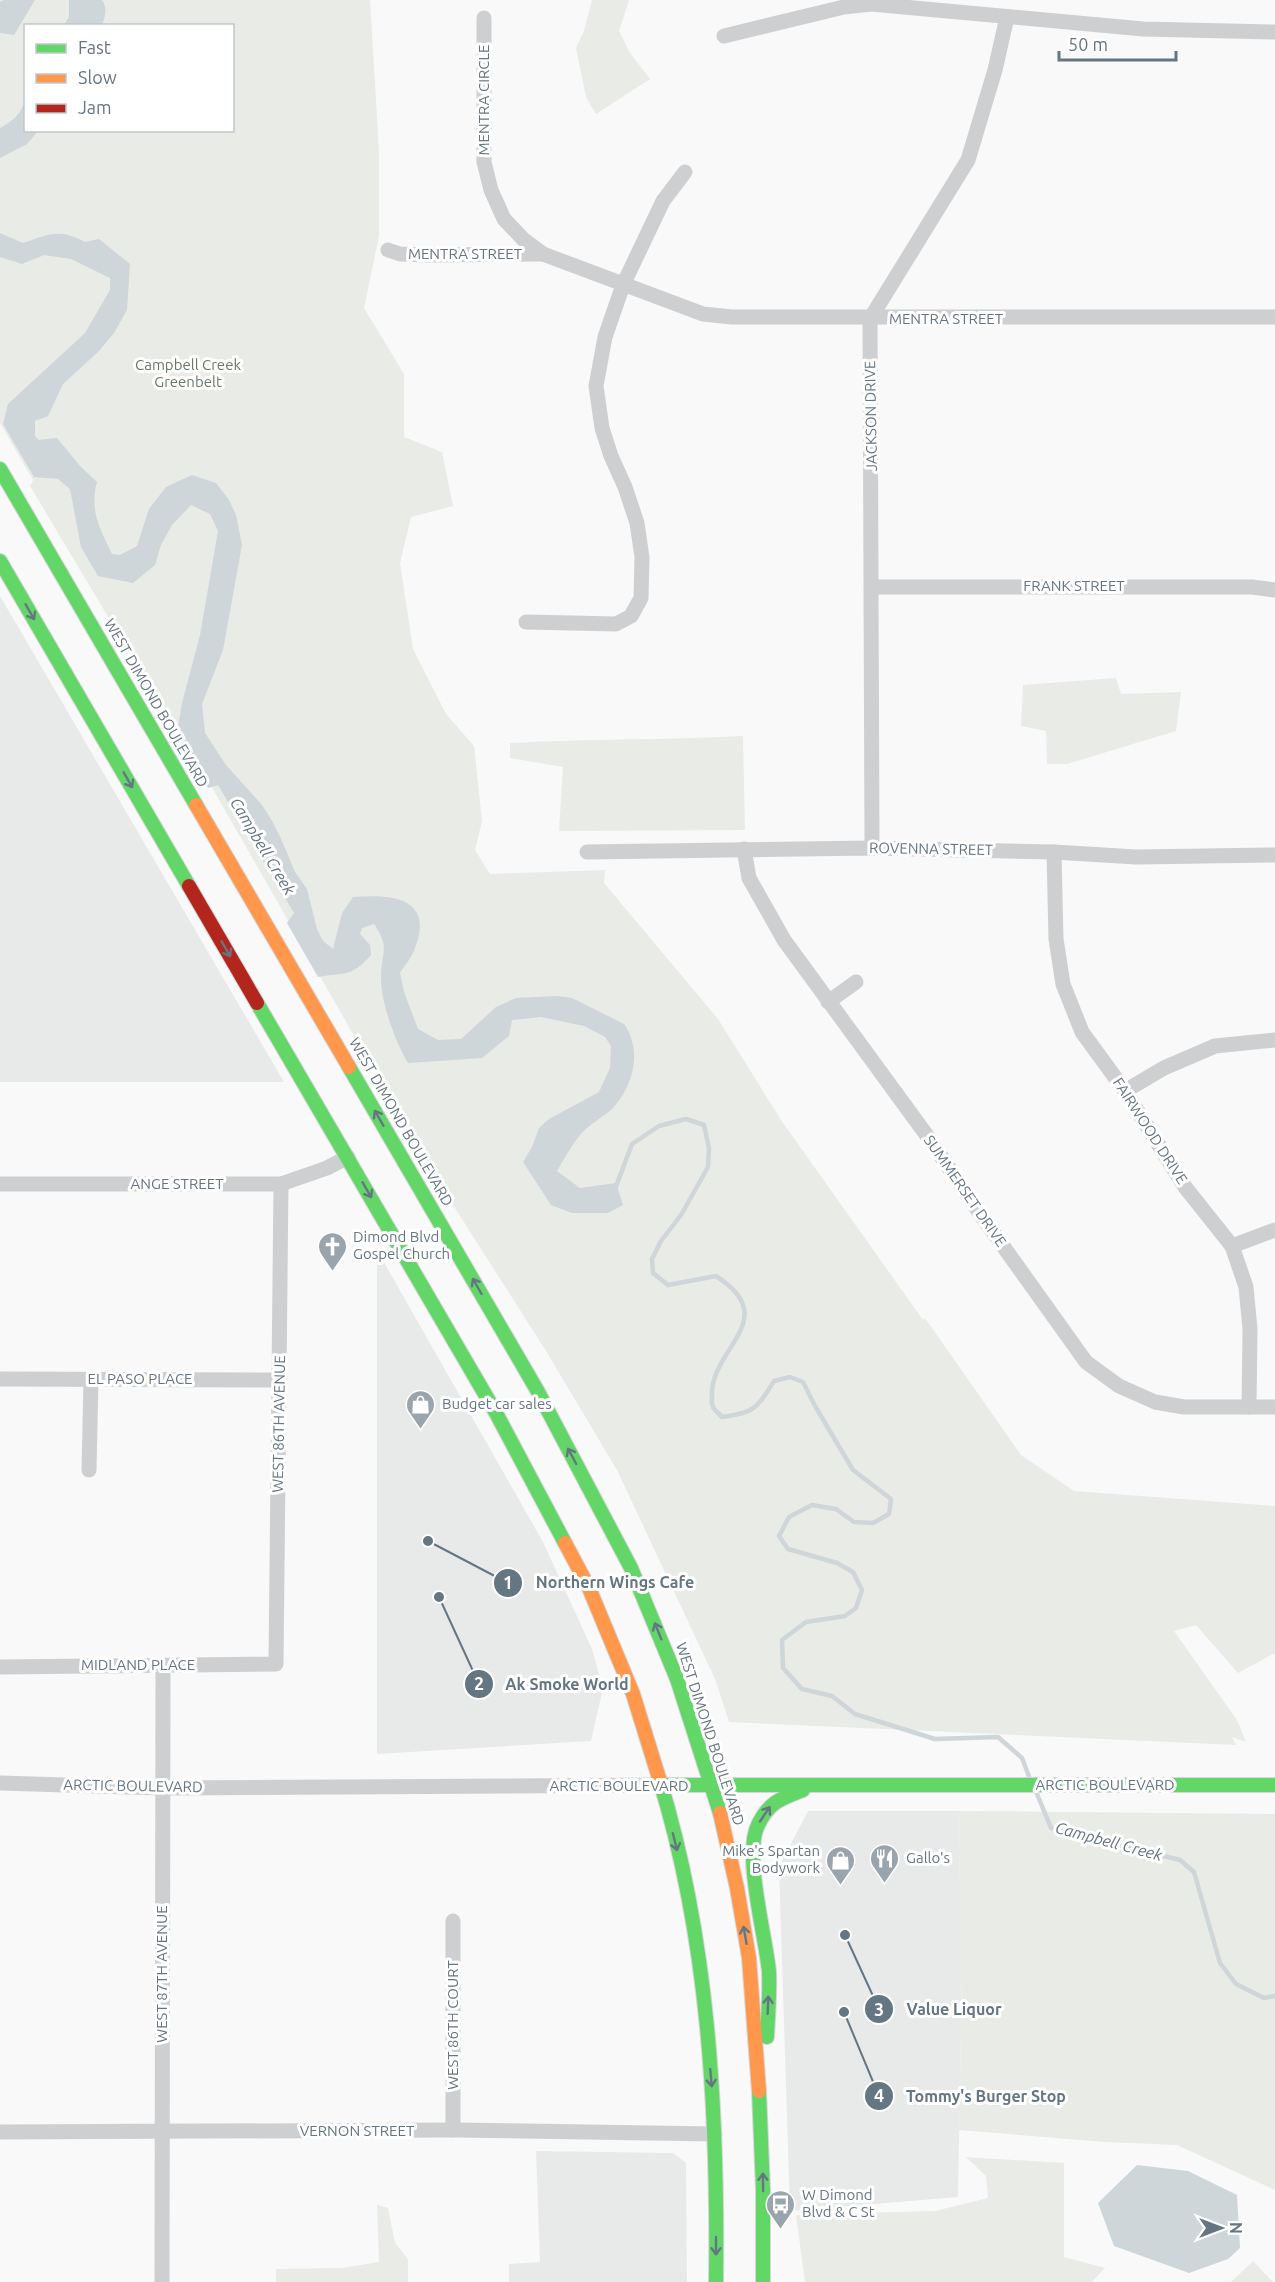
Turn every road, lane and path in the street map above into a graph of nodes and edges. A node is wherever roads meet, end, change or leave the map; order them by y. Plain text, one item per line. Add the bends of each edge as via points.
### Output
1 (1007, 17) junction
2 (484, 18) dead end
3 (1275, 32) edge
4 (724, 36) dead end
5 (685, 171) dead end
6 (388, 250) dead end
7 (543, 254) junction
8 (623, 285) junction
9 (1275, 317) edge
10 (870, 319) junction
11 (0, 469) edge
12 (0, 561) edge
13 (872, 587) junction
14 (1275, 590) edge
15 (526, 622) dead end
16 (872, 848) junction
17 (744, 849) junction
18 (587, 852) dead end
19 (1054, 852) junction
20 (1275, 855) edge
21 (856, 982) dead end
22 (828, 1002) junction
23 (1275, 1040) edge
24 (1125, 1091) junction
25 (348, 1157) junction
26 (0, 1184) edge
27 (281, 1184) junction
28 (1275, 1230) edge
29 (1232, 1246) junction
30 (0, 1379) edge
31 (91, 1379) junction
32 (279, 1380) junction
33 (1249, 1407) junction
34 (1275, 1407) edge
35 (89, 1470) dead end
36 (276, 1664) joint
37 (164, 1665) junction
38 (0, 1666) edge
39 (0, 1783) edge
40 (661, 1785) junction
41 (1275, 1785) edge
42 (711, 1786) junction
43 (815, 1786) junction
44 (163, 1788) junction
45 (453, 1921) dead end
46 (760, 2106) junction
47 (453, 2130) junction
48 (0, 2132) edge
49 (161, 2132) junction
50 (715, 2134) junction
51 (162, 2282) edge
52 (716, 2282) edge
53 (763, 2282) edge

1 - 3 street via 1143,29
1 - 4 street via 871,4
1 - 10 street via 968,160
2 - 7 street, MENTRA CIRCLE via 484,162 491,190 504,219
5 - 8 street via 663,201
6 - 7 street, MENTRA STREET via 400,254
7 - 8 street, MENTRA CIRCLE
8 - 10 street, MENTRA STREET via 703,314
8 - 15 street via 605,337 596,386 602,428 637,523 642,557 635,620 616,624
9 - 10 street, MENTRA STREET
10 - 13 street, JACKSON DRIVE
42 -> 11 main road, WEST DIMOND BOULEVARD via 677,1679 632,1568 537,1390
12 -> 25 main road
13 - 14 street, FRANK STREET
13 - 16 street, JACKSON DRIVE
16 - 17 street, ROVENNA STREET
16 - 19 street, ROVENNA STREET
17 - 18 street, ROVENNA STREET
17 - 22 street, SUMMERSET DRIVE via 749,878 784,940
19 - 20 street, ROVENNA STREET via 1136,857
19 - 24 street, FAIRWOOD DRIVE via 1056,939 1063,984 1082,1032
21 - 22 street
22 - 33 street, SUMMERSET DRIVE via 1086,1362 1119,1386 1155,1401 1184,1407
23 - 24 street via 1215,1046 1164,1068
24 - 29 street, FAIRWOOD DRIVE via 1185,1187
25 - 27 street, ANGE STREET
25 -> 40 main road via 496,1413 589,1588 633,1694
26 - 27 street, ANGE STREET
27 - 32 street, WEST 86TH AVENUE
28 - 29 street
29 - 33 street, FAIRWOOD DRIVE via 1246,1287
30 - 31 street, EL PASO PLACE
31 - 32 street, EL PASO PLACE
31 - 35 street
32 - 36 street, WEST 86TH AVENUE
33 - 34 street, SUMMERSET DRIVE
36 - 37 street, MIDLAND PLACE
37 - 38 street, MIDLAND PLACE
37 - 44 street, WEST 87TH AVENUE
39 - 44 street, ARCTIC BOULEVARD
40 - 42 main road, ARCTIC BOULEVARD
40 - 44 street, ARCTIC BOULEVARD
40 -> 50 main road via 697,1946
41 - 43 main road, ARCTIC BOULEVARD
42 - 43 main road, ARCTIC BOULEVARD
46 -> 42 main road, WEST DIMOND BOULEVARD via 749,1958 722,1819
46 -> 43 main road via 769,1974 753,1846 757,1826 774,1801
44 - 49 street, WEST 87TH AVENUE
45 - 47 street, WEST 86TH COURT
53 -> 46 main road, WEST DIMOND BOULEVARD
47 - 49 street, VERNON STREET
47 - 50 street, VERNON STREET
48 - 49 street, VERNON STREET
49 - 51 street, WEST 87TH AVENUE
50 -> 52 main road

